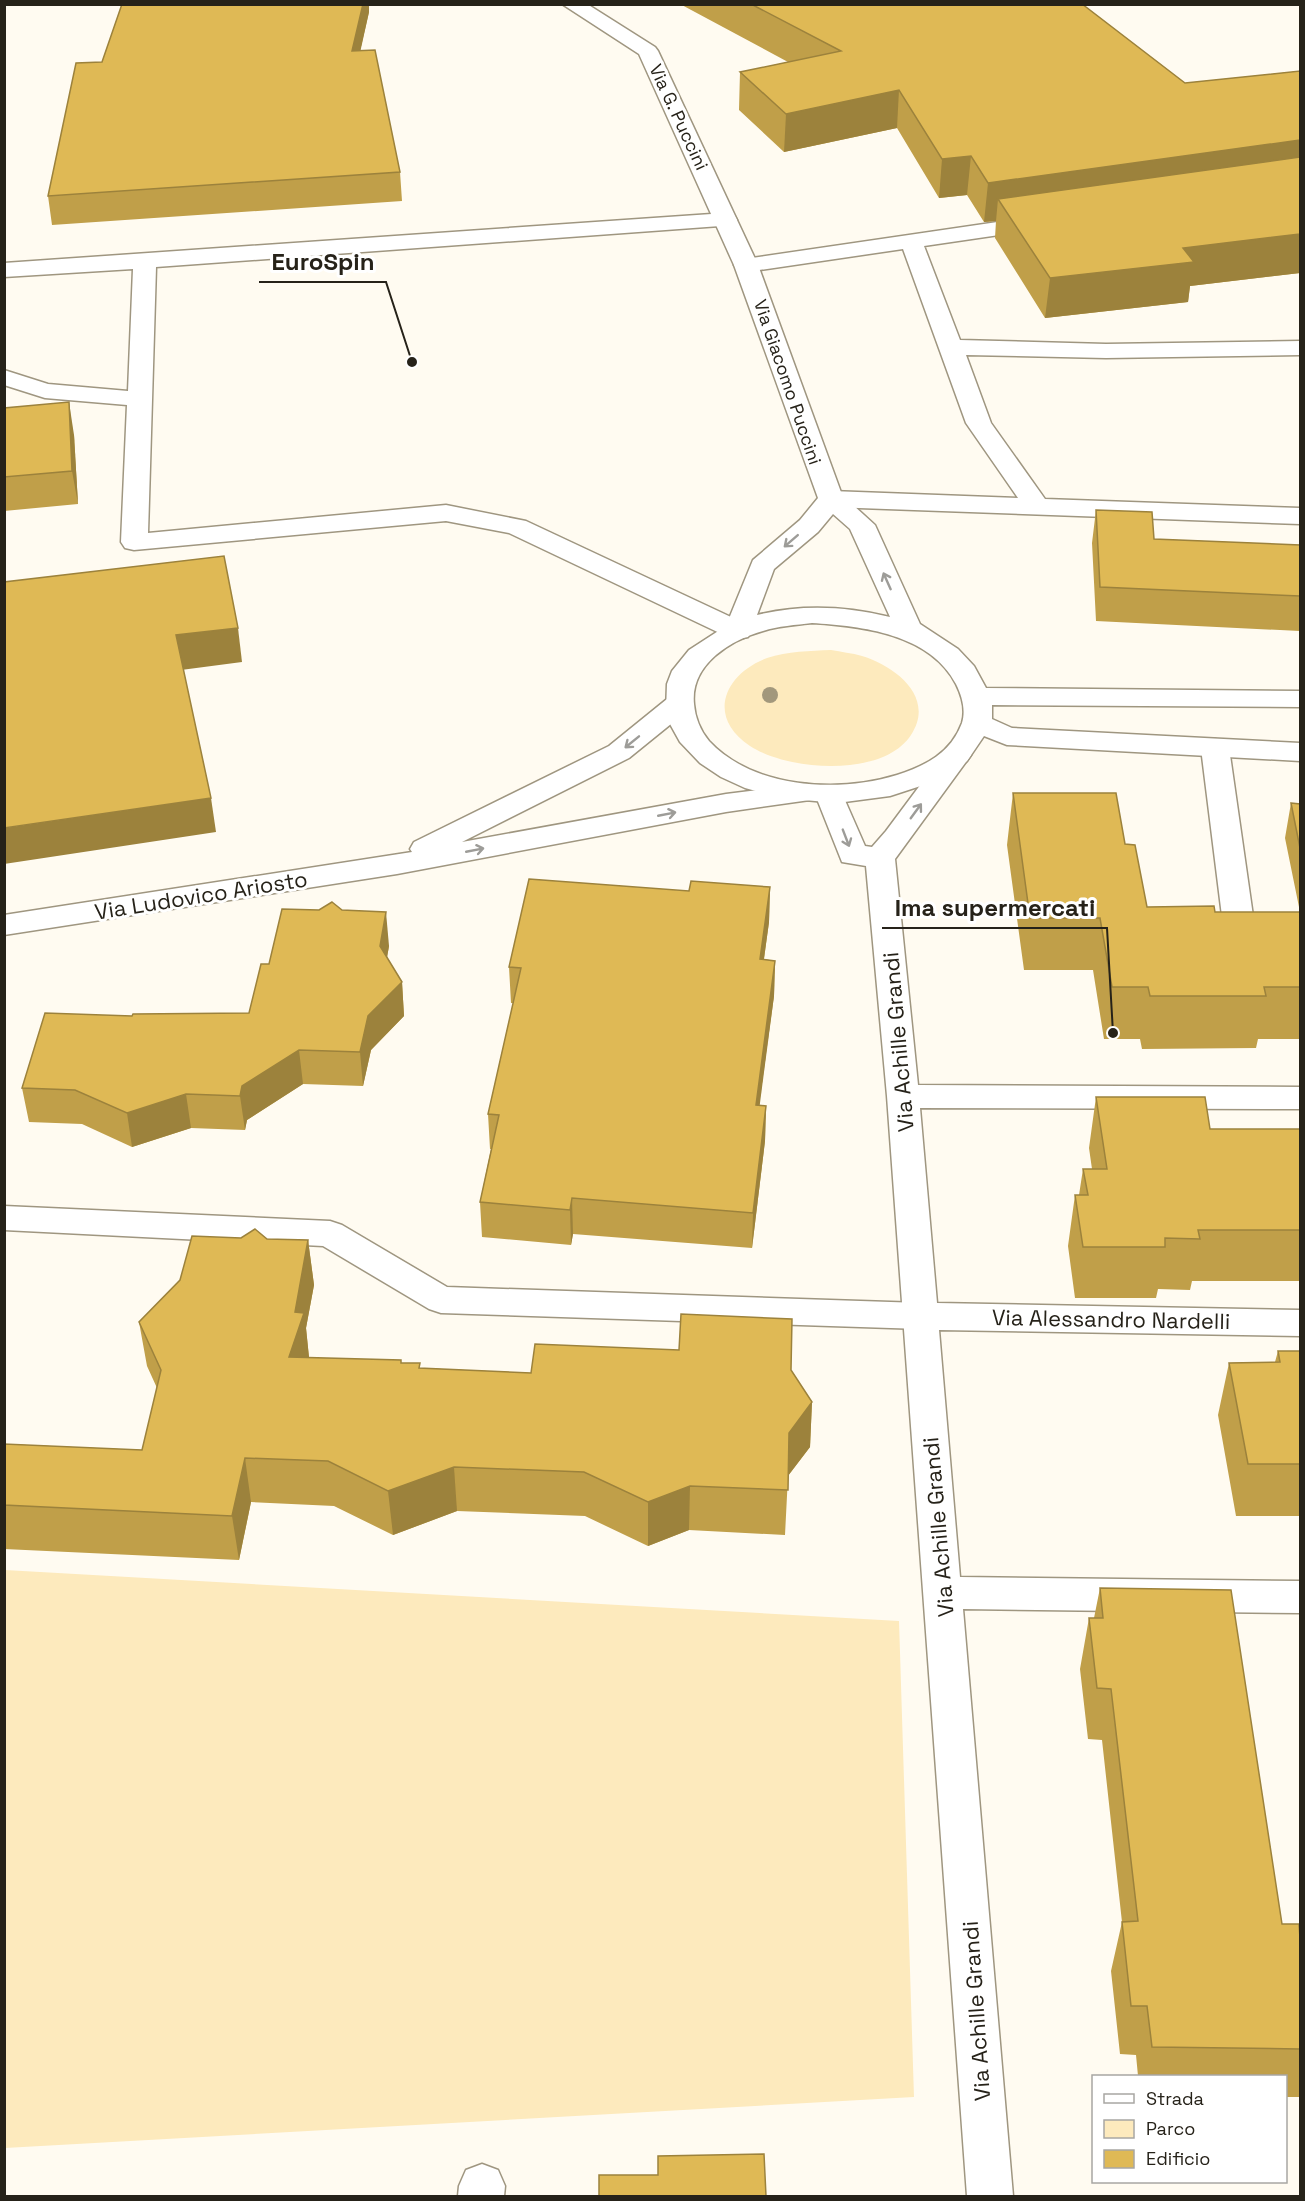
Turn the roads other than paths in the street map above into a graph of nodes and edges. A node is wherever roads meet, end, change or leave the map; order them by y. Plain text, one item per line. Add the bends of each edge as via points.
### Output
1 (572, 4) edge
2 (1064, 219) edge
3 (726, 220) junction
4 (911, 241) junction
5 (145, 261) junction
6 (746, 265) junction
7 (4, 270) edge
8 (950, 347) junction
9 (1300, 348) edge
10 (4, 377) edge
11 (140, 399) junction
12 (831, 499) junction
13 (1037, 506) junction
14 (1300, 516) edge
15 (738, 631) junction
16 (949, 656) junction
17 (1300, 699) edge
18 (677, 705) junction
19 (976, 709) junction
20 (1215, 748) junction
21 (1300, 752) edge
22 (957, 755) junction
23 (818, 794) junction
24 (880, 857) junction
25 (397, 864) junction
26 (4, 925) edge
27 (1300, 937) edge
28 (903, 1096) junction
29 (1300, 1098) edge
30 (4, 1218) edge
31 (921, 1316) junction
32 (1300, 1323) edge
33 (943, 1593) junction
34 (1300, 1597) edge
35 (990, 2196) edge

1 - 3 street, Via G. Puccini via 648,51
2 - 4 street
3 - 5 street
3 - 6 street, Via G. Puccini
4 - 6 street
4 - 8 street
5 - 7 street
5 - 11 street
6 - 12 street, Via Giacomo Puccini
8 - 9 street via 1106,351
8 - 13 street via 979,423
10 - 11 street via 45,391
11 - 15 street via 134,542 446,513 517,527
12 - 13 street
12 -> 15 street via 809,526 762,566
16 -> 12 street, Via Giacomo Puccini via 908,628 862,525
13 - 14 street
15 - 16 street via 775,620 839,616 913,633
15 - 18 street via 695,658 681,680
16 - 19 street via 969,678
17 - 19 street
18 - 23 street via 689,736 710,757 744,777
18 -> 25 street via 619,752
19 - 20 street via 1007,736
19 - 22 street
20 - 21 street
20 - 27 street via 1240,932
22 - 23 street, Via Ludovico Ariosto via 934,772 890,789
24 -> 22 street
23 -> 24 street via 853,855
25 -> 23 street, Via Ludovico Ariosto via 726,803
24 - 28 street, Via Achille Grandi
25 - 26 street, Via Ludovico Ariosto
28 - 29 street
28 - 31 street, Via Achille Grandi
30 - 31 street, Via Alessandro Nardelli via 330,1234 441,1300
31 - 32 street, Via Alessandro Nardelli
31 - 33 street, Via Achille Grandi
33 - 34 street
33 - 35 street, Via Achille Grandi

